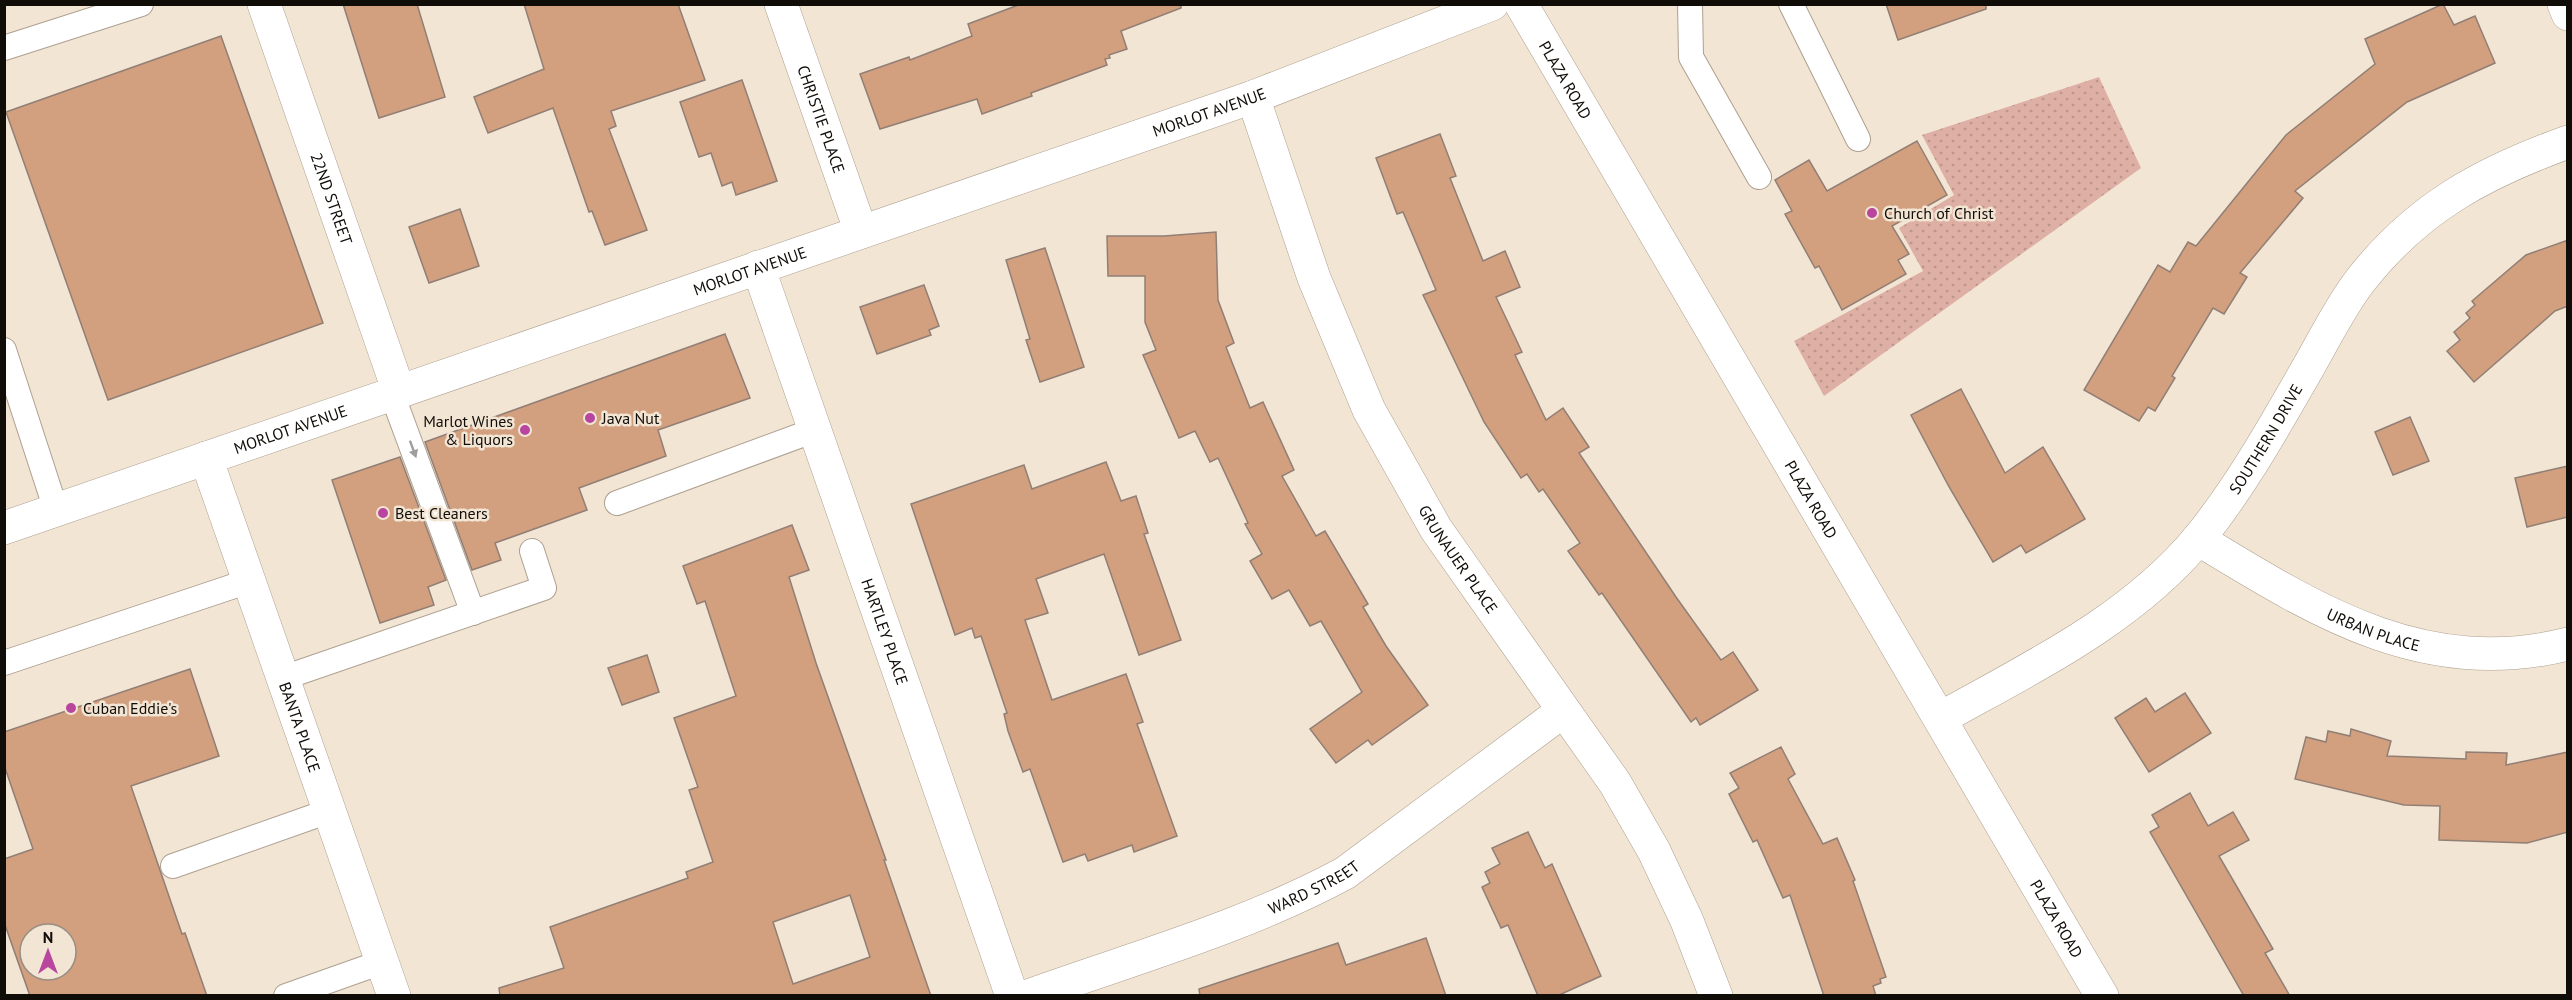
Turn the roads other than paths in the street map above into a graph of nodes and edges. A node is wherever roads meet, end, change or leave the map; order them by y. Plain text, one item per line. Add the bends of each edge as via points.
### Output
1 (141, 4) edge
2 (264, 4) edge
3 (781, 4) edge
4 (1492, 4) edge
5 (1521, 4) edge
6 (1690, 4) edge
7 (1791, 4) edge
8 (2564, 4) edge
9 (2568, 15) edge
10 (4, 48) edge
11 (1253, 96) junction
12 (1858, 139) dead end
13 (2568, 142) edge
14 (1759, 177) dead end
15 (861, 232) junction
16 (758, 267) junction
17 (4, 350) edge
18 (395, 393) junction
19 (815, 430) junction
20 (206, 458) junction
21 (617, 503) dead end
22 (56, 510) junction
23 (4, 528) edge
24 (2198, 539) junction
25 (532, 551) dead end
26 (249, 581) junction
27 (473, 613) junction
28 (2568, 644) edge
29 (4, 663) edge
30 (283, 678) junction
31 (1563, 711) junction
32 (1941, 718) junction
33 (329, 811) junction
34 (173, 867) dead end
35 (382, 962) junction
36 (286, 996) edge
37 (394, 996) edge
38 (1012, 996) edge
39 (1028, 996) edge
40 (1716, 996) edge
41 (2102, 996) edge

1 - 10 lane
2 - 18 street, 22ND STREET
3 - 15 street, CHRISTIE PLACE
4 - 11 street, MORLOT AVENUE
5 - 32 street, PLAZA ROAD
6 - 14 lane via 1691,57
7 - 12 lane
8 - 9 street
11 - 15 street, MORLOT AVENUE
11 - 31 street, GRUNAUER PLACE via 1314,278 1369,410 1436,529
13 - 24 street, SOUTHERN DRIVE via 2490,173 2442,202 2398,238 2359,282 2235,491
15 - 16 street, MORLOT AVENUE
16 - 18 street, MORLOT AVENUE
16 - 19 street, HARTLEY PLACE
17 - 22 lane
18 - 20 street, MORLOT AVENUE
18 -> 27 lane
19 - 21 lane
19 - 38 street, HARTLEY PLACE
20 - 22 street, MORLOT AVENUE
20 - 26 street, BANTA PLACE
22 - 23 street, MORLOT AVENUE
24 - 28 street, URBAN PLACE via 2286,592 2378,635 2431,649 2487,653 2543,650
24 - 32 street, SOUTHERN DRIVE via 2150,588 2101,626
25 - 27 lane via 544,588
26 - 29 lane
26 - 30 street, BANTA PLACE
27 - 30 lane
30 - 33 street, BANTA PLACE
31 - 39 street, WARD STREET via 1345,873 1265,911
31 - 40 street, GRUNAUER PLACE via 1615,783 1654,851
32 - 41 street, PLAZA ROAD
33 - 34 lane
33 - 35 street, BANTA PLACE
35 - 36 lane
35 - 37 street, BANTA PLACE

